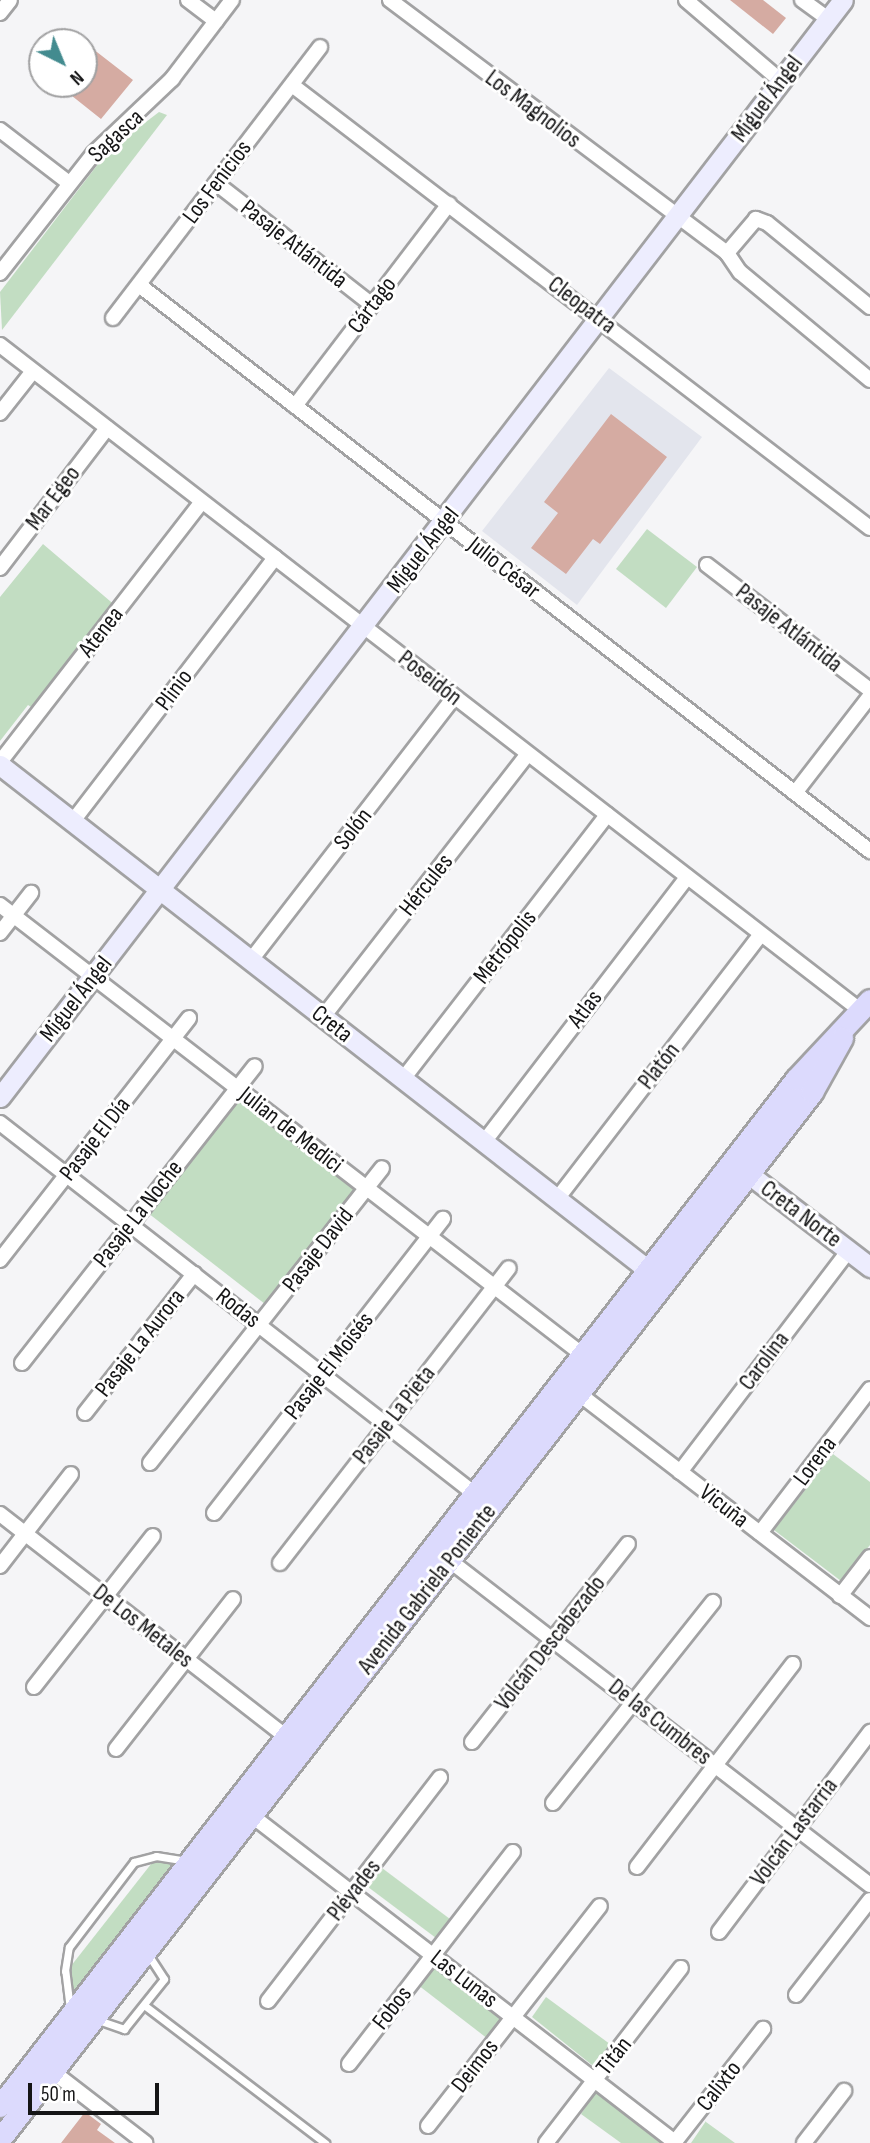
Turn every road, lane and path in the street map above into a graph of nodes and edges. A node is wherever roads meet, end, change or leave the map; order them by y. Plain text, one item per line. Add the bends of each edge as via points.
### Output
1 (10, 0) edge
2 (188, 0) edge
3 (232, 0) edge
4 (390, 0) edge
5 (686, 0) edge
6 (802, 0) edge
7 (843, 0) edge
8 (0, 13) edge
9 (828, 19) junction
10 (216, 21) junction
11 (320, 47) dead end
12 (781, 81) junction
13 (292, 85) junction
14 (0, 130) edge
15 (69, 183) junction
16 (216, 183) junction
17 (449, 204) junction
18 (678, 216) junction
19 (727, 253) junction
20 (0, 273) edge
21 (139, 285) junction
22 (372, 305) junction
23 (870, 307) edge
24 (113, 318) dead end
25 (599, 318) junction
26 (0, 345) edge
27 (33, 371) junction
28 (870, 380) edge
29 (295, 406) junction
30 (0, 413) edge
31 (107, 428) junction
32 (202, 502) junction
33 (445, 522) junction
34 (870, 528) edge
35 (275, 558) junction
36 (707, 565) dead end
37 (0, 568) edge
38 (364, 627) junction
39 (870, 690) edge
40 (870, 696) edge
41 (454, 697) junction
42 (528, 754) junction
43 (0, 764) edge
44 (795, 793) junction
45 (607, 815) junction
46 (73, 821) junction
47 (870, 851) edge
48 (687, 877) junction
49 (160, 890) junction
50 (31, 893) dead end
51 (0, 905) edge
52 (13, 916) junction
53 (0, 933) edge
54 (761, 934) junction
55 (251, 960) junction
56 (93, 977) junction
57 (865, 1005) edge
58 (323, 1017) junction
59 (189, 1018) dead end
60 (173, 1039) junction
61 (255, 1066) dead end
62 (403, 1079) junction
63 (237, 1088) junction
64 (0, 1097) edge
65 (0, 1123) edge
66 (484, 1142) junction
67 (382, 1168) dead end
68 (741, 1168) junction
69 (67, 1175) junction
70 (366, 1188) junction
71 (557, 1199) junction
72 (443, 1219) dead end
73 (131, 1224) junction
74 (429, 1237) junction
75 (849, 1250) junction
76 (0, 1261) edge
77 (870, 1267) edge
78 (509, 1268) dead end
79 (194, 1274) junction
80 (657, 1277) junction
81 (494, 1286) junction
82 (259, 1325) junction
83 (583, 1355) junction
84 (22, 1363) dead end
85 (322, 1374) junction
86 (870, 1389) edge
87 (578, 1393) junction
88 (85, 1413) dead end
89 (387, 1425) junction
90 (150, 1463) dead end
91 (680, 1472) junction
92 (71, 1474) dead end
93 (475, 1494) junction
94 (214, 1513) dead end
95 (0, 1514) edge
96 (25, 1534) junction
97 (760, 1534) junction
98 (153, 1536) dead end
99 (628, 1544) dead end
100 (870, 1557) edge
101 (449, 1560) junction
102 (280, 1563) dead end
103 (0, 1566) edge
104 (840, 1595) junction
105 (106, 1596) junction
106 (233, 1599) dead end
107 (713, 1602) dead end
108 (870, 1618) edge
109 (552, 1640) junction
110 (186, 1659) junction
111 (793, 1664) dead end
112 (34, 1687) dead end
113 (634, 1702) junction
114 (870, 1732) edge
115 (286, 1737) junction
116 (472, 1742) dead end
117 (116, 1749) dead end
118 (715, 1765) junction
119 (440, 1779) dead end
120 (553, 1803) dead end
121 (251, 1815) junction
122 (797, 1828) junction
123 (513, 1852) dead end
124 (190, 1862) junction
125 (637, 1867) dead end
126 (870, 1885) edge
127 (352, 1893) junction
128 (870, 1900) edge
129 (600, 1906) dead end
130 (719, 1932) dead end
131 (146, 1951) junction
132 (433, 1955) junction
133 (681, 1968) dead end
134 (796, 1995) dead end
135 (268, 2001) dead end
136 (144, 2005) junction
137 (71, 2015) junction
138 (513, 2017) junction
139 (94, 2019) junction
140 (763, 2029) dead end
141 (349, 2064) dead end
142 (52, 2071) junction
143 (594, 2080) junction
144 (844, 2091) dead end
145 (0, 2106) edge
146 (428, 2126) dead end
147 (0, 2139) edge
148 (145, 2143) edge
149 (325, 2143) edge
150 (546, 2143) edge
151 (675, 2143) edge
152 (804, 2143) edge

1 - 8 street
2 - 10 street
3 - 10 street, Sagasca
4 - 18 street, Los Magnolios
5 - 12 street
6 - 9 street
7 - 9 street, Miguel Ángel
9 - 12 street, Miguel Ángel
10 - 15 street, Sagasca via 158,97 107,140
11 - 13 street, Los Fenicios
12 - 18 street, Miguel Ángel
13 - 16 street, Los Fenicios
13 - 17 street, Cleopatra
14 - 15 street
15 - 20 street, Sagasca
16 - 21 street, Los Fenicios
16 - 22 street, Pasaje Atlántida
17 - 22 street, Cártago
17 - 25 street, Cleopatra
18 - 19 street, Los Magnolios
18 - 25 street, Miguel Ángel
19 - 23 street via 757,219
19 - 28 street, Los Magnolios via 740,272
21 - 24 street, Los Fenicios
21 - 29 street, Julio César
22 - 29 street, Cártago
25 - 33 street, Miguel Ángel
25 - 34 street, Cleopatra
26 - 27 street, Poseidón
27 - 30 street
27 - 31 street, Poseidón
29 - 33 street, Julio César
31 - 32 street, Poseidón
31 - 37 street, Mar Egeo
32 - 35 street, Poseidón
32 - 43 street, Atenea
33 - 38 street, Miguel Ángel
33 - 44 street, Julio César
35 - 38 street, Poseidón
35 - 46 street, Plinio
36 - 39 street, Pasaje Atlántida
38 - 41 street, Poseidón
38 - 49 street, Miguel Ángel
40 - 44 street
41 - 42 street, Poseidón
41 - 55 street, Solón
42 - 45 street, Poseidón
42 - 58 street, Hércules
43 - 46 street, Creta
44 - 47 street, Julio César
45 - 48 street, Poseidón
45 - 62 street, Metrópolis
46 - 49 street, Creta
48 - 54 street, Poseidón
48 - 66 street, Atlas
49 - 55 street, Creta
49 - 56 street, Miguel Ángel
50 - 52 street
51 - 52 street, Julian de Medici
52 - 53 street
52 - 56 street, Julian de Medici
54 - 57 street, Poseidón
54 - 71 street, Platón
55 - 58 street, Creta
56 - 60 street, Julian de Medici
56 - 64 street, Miguel Ángel
57 - 68 main road, Avenida Gabriela Poniente via 844,1032 824,1075
58 - 62 street, Creta
59 - 60 street, Pasaje El Día
60 - 63 street, Julian de Medici
60 - 69 street, Pasaje El Día
61 - 63 street, Pasaje La Noche
62 - 66 street, Creta
63 - 70 street, Julian de Medici
63 - 73 street, Pasaje La Noche
65 - 69 street, Rodas
66 - 71 street, Creta
67 - 70 street, Pasaje David
68 - 75 street, Creta Norte
68 - 80 main road, Avenida Gabriela Poniente
69 - 73 street, Rodas
69 - 76 street, Pasaje El Día
70 - 74 street, Julian de Medici
70 - 82 street, Pasaje David
71 - 80 street, Creta
72 - 74 street, Pasaje El Moisés
73 - 79 street, Rodas
73 - 84 street, Pasaje La Noche
74 - 81 street, Julian de Medici
74 - 85 street, Pasaje El Moisés
75 - 77 street, Creta Norte
75 - 91 street, Carolina
78 - 81 street, Pasaje La Pieta
79 - 82 street, Rodas
79 - 88 street, Pasaje La Aurora
80 - 83 main road, Avenida Gabriela Poniente
80 - 87 main road, Avenida Gabriela Poniente
81 - 83 street, Julian de Medici
81 - 89 street, Pasaje La Pieta
82 - 85 street, Rodas
82 - 90 street, Pasaje David
83 - 93 main road, Avenida Gabriela Poniente
85 - 89 street, Rodas
85 - 94 street, Pasaje El Moisés
86 - 97 street, Lorena
87 - 91 street, Vicuña
87 - 101 main road, Avenida Gabriela Poniente
89 - 93 street, Rodas
89 - 102 street, Pasaje La Pieta
91 - 97 street, Vicuña
92 - 96 street
93 - 115 main road, Avenida Gabriela Poniente
95 - 96 street, De Los Metales
96 - 103 street
96 - 105 street, De Los Metales
97 - 104 street, Vicuña
98 - 105 street
99 - 109 street, Volcán Descabezado
100 - 104 street
101 - 109 street, De las Cumbres
101 - 121 main road, Avenida Gabriela Poniente
104 - 108 street, Vicuña
105 - 110 street, De Los Metales
105 - 112 street
106 - 110 street
107 - 113 street
109 - 113 street, De las Cumbres
109 - 116 street, Volcán Descabezado
110 - 115 street, De Los Metales
110 - 117 street
111 - 118 street
113 - 118 street, De las Cumbres
113 - 120 street
114 - 122 street, Volcán Lastarria
115 - 124 main road, Avenida Gabriela Poniente
118 - 122 street, De las Cumbres
118 - 125 street
119 - 127 street, Pléyades
121 - 127 street, Las Lunas
121 - 131 main road, Avenida Gabriela Poniente
122 - 126 street, De las Cumbres
122 - 130 street, Volcán Lastarria
123 - 132 street, Fobos
124 - 137 main road, Avenida Gabriela Poniente
124 - 137 lane via 156,1856 134,1862 69,1947 65,1971
127 - 132 street, Las Lunas
127 - 135 street, Pléyades
128 - 134 street
129 - 138 street, Deimos
131 - 136 lane via 164,1979
131 - 139 main road, Avenida Gabriela Poniente
132 - 138 street, Las Lunas
132 - 141 street, Fobos
133 - 143 street, Titán
136 - 139 lane via 124,2029
136 - 149 lane
137 - 145 main road, Avenida Gabriela Poniente
138 - 143 street, Las Lunas
138 - 146 street, Deimos
139 - 142 main road, Avenida Gabriela Poniente
140 - 151 street, Calixto
142 - 147 main road, Avenida Gabriela Poniente
142 - 148 street
143 - 150 street, Titán
143 - 151 street, Las Lunas
144 - 152 street

